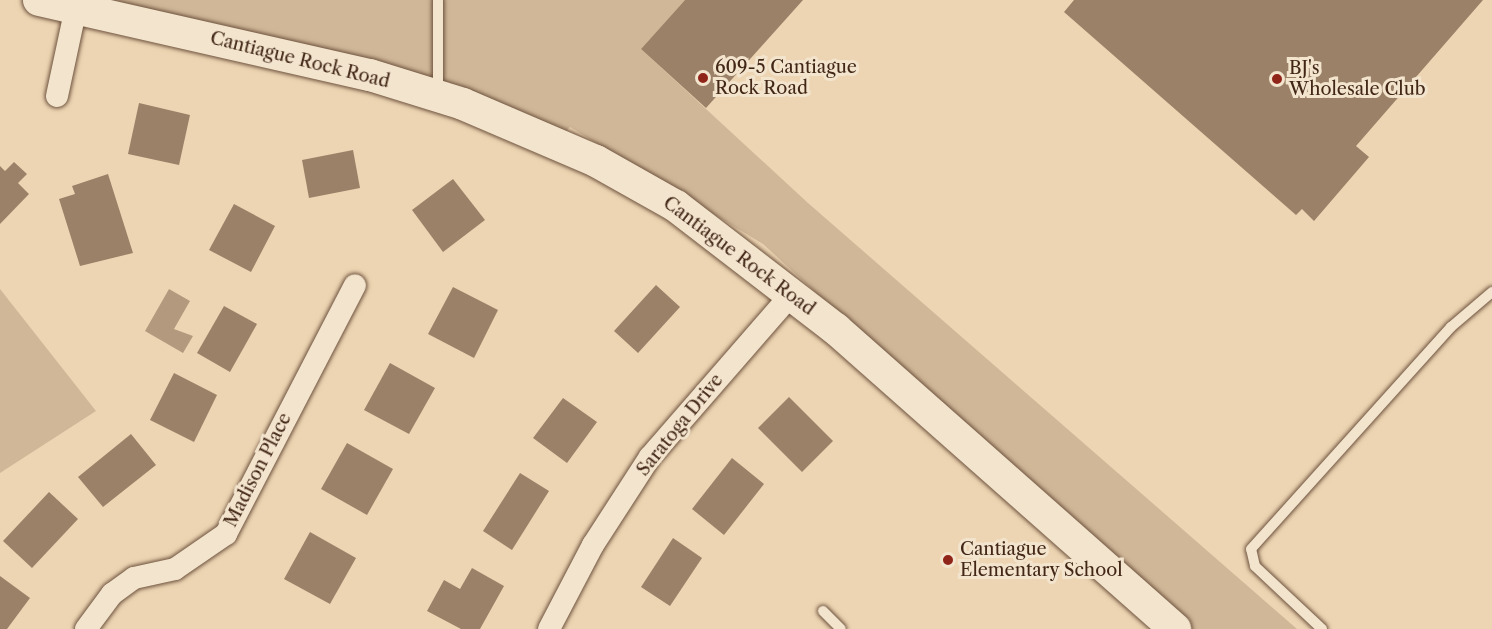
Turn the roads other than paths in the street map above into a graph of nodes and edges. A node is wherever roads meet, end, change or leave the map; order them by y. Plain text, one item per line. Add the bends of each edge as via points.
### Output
1 (39, 0) edge
2 (438, 0) edge
3 (76, 8) junction
4 (57, 96) dead end
5 (438, 96) junction
6 (355, 285) dead end
7 (1492, 292) edge
8 (791, 295) junction
9 (823, 611) dead end
10 (86, 629) edge
11 (549, 629) edge
12 (841, 629) edge
13 (1175, 629) edge
14 (1322, 629) edge

1 - 3 main road, Cantiague Rock Road
2 - 5 lane
3 - 4 street
3 - 5 main road, Cantiague Rock Road via 370,75
5 - 8 main road, Cantiague Rock Road via 525,127 676,206
6 - 10 street, Madison Place via 226,534 175,569 134,578 112,594
7 - 14 lane via 1451,327 1251,549 1255,566
8 - 11 street, Saratoga Drive via 650,458 593,545
8 - 13 main road, Cantiague Rock Road via 836,329
9 - 12 lane

